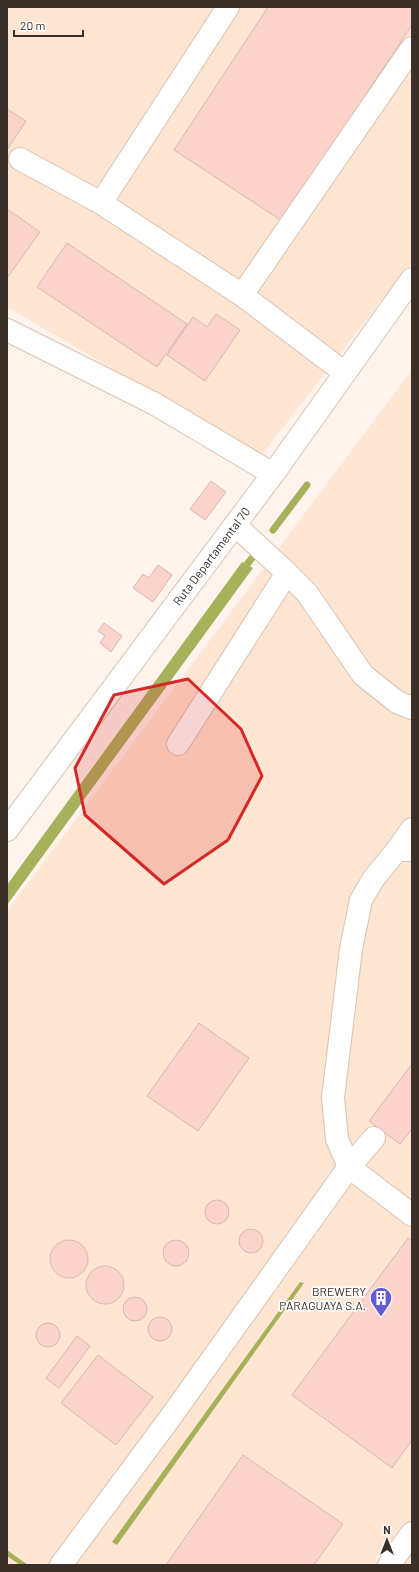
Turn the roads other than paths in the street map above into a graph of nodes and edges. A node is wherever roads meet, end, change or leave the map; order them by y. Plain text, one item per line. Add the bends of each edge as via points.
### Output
1 (228, 7) edge
2 (412, 48) edge
3 (20, 159) dead end
4 (101, 203) junction
5 (412, 279) edge
6 (242, 295) junction
7 (7, 330) edge
8 (345, 373) junction
9 (273, 474) junction
10 (235, 525) junction
11 (287, 573) junction
12 (412, 708) edge
13 (178, 744) dead end
14 (412, 829) edge
15 (7, 830) edge
16 (405, 850) edge
17 (374, 1138) dead end
18 (349, 1167) junction
19 (412, 1215) edge
20 (412, 1533) edge
21 (61, 1565) edge
22 (389, 1565) edge

1 - 4 main road
2 - 6 main road
3 - 4 main road
4 - 6 main road
5 - 8 main road, Ruta Departamental 70
6 - 8 main road
7 - 9 main road via 155,404
8 - 9 main road, Ruta Departamental 70
9 - 10 main road, Ruta Departamental 70
10 - 11 main road
10 - 15 main road, Ruta Departamental 70
11 - 12 main road via 307,593 363,674 397,702
11 - 13 main road
14 - 16 main road
16 - 18 main road via 374,878 361,900 351,949 333,1098 337,1139
17 - 18 main road
18 - 19 main road
18 - 21 main road via 170,1418
20 - 22 main road

